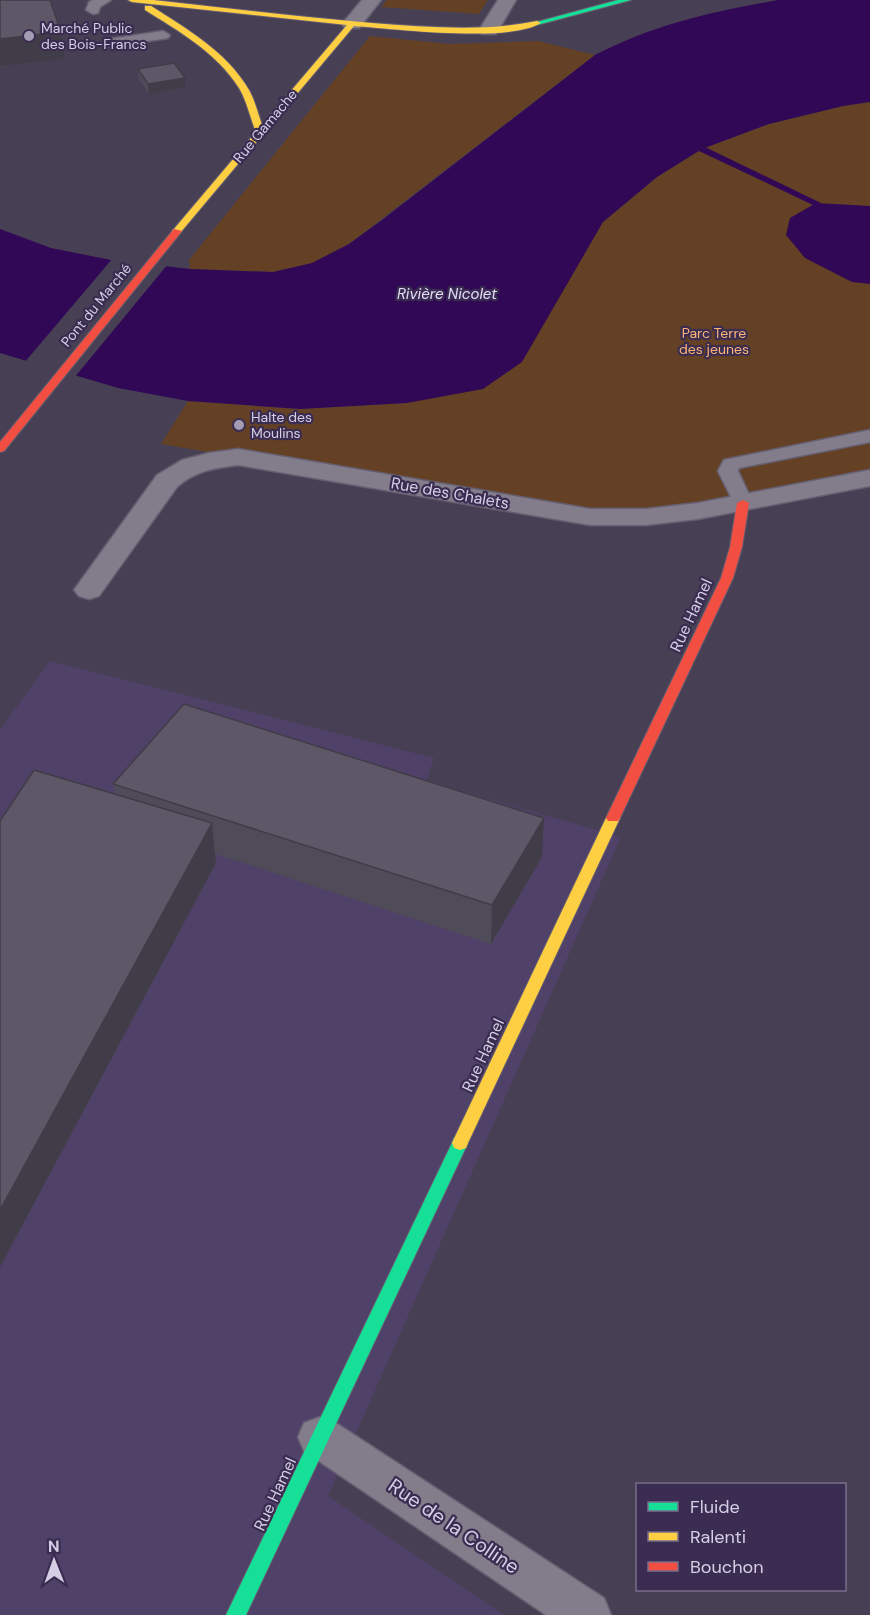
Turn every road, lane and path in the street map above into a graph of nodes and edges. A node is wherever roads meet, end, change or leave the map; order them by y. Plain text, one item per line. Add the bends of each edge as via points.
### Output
1 (78, 0) edge
2 (372, 0) edge
3 (507, 0) edge
4 (627, 0) edge
5 (135, 1) edge
6 (97, 5) edge
7 (352, 24) junction
8 (489, 30) junction
9 (163, 35) dead end
10 (110, 43) dead end
11 (260, 131) junction
12 (159, 252) joint
13 (870, 436) edge
14 (0, 449) edge
15 (870, 478) edge
16 (744, 503) junction
17 (89, 590) dead end
18 (321, 1437) junction
19 (236, 1615) edge
20 (587, 1615) edge

1 - 6 lane
2 - 7 street, Rue Gamache
3 - 8 street
4 - 8 street via 560,18
5 - 7 street
5 - 11 street via 190,34 214,54 243,88
7 - 8 street
7 - 11 street, Rue Gamache
9 - 10 lane
11 - 12 street, Rue Gamache
12 - 14 street, Pont du Marché
13 - 16 lane via 731,464 728,471
15 - 16 street, Rue des Chalets
16 - 17 street, Rue des Chalets via 646,517 590,517 238,457 203,461 179,470 167,481
16 - 18 street, Rue Hamel via 727,578
18 - 19 street, Rue Hamel
18 - 20 street, Rue de la Colline

